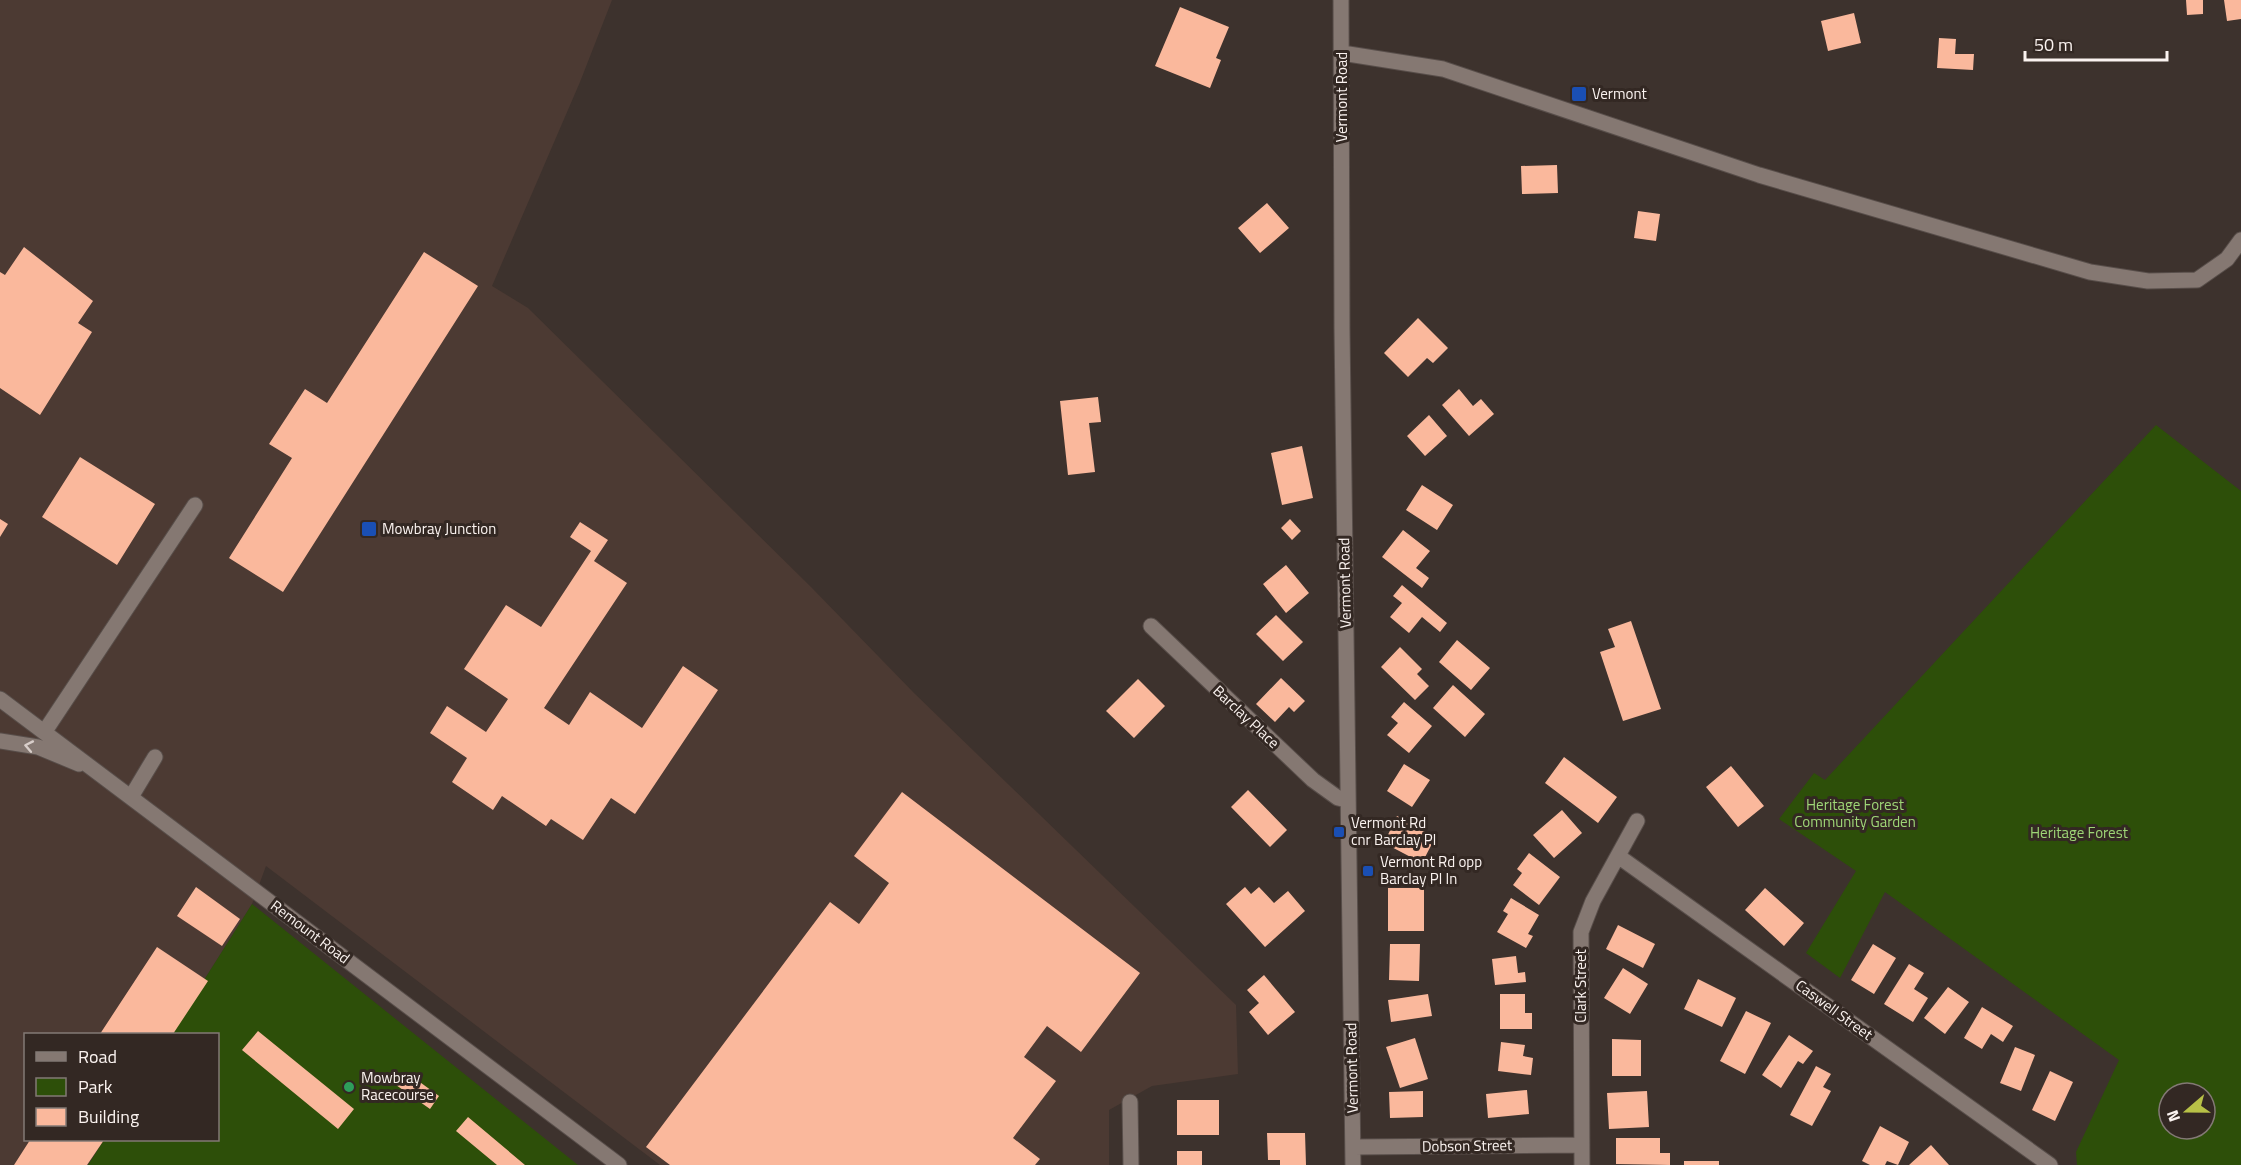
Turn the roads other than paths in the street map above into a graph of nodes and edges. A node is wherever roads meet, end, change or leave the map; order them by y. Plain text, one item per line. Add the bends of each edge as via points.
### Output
1 (1341, 0) edge
2 (1342, 53) junction
3 (2241, 240) edge
4 (195, 505) dead end
5 (1150, 626) dead end
6 (0, 699) edge
7 (45, 731) junction
8 (0, 741) edge
9 (155, 758) dead end
10 (96, 771) junction
11 (131, 797) junction
12 (1347, 800) junction
13 (1637, 821) dead end
14 (1618, 856) junction
15 (1130, 1102) dead end
16 (1582, 1145) junction
17 (1353, 1147) junction
18 (619, 1165) edge
19 (1131, 1165) edge
20 (1353, 1165) edge
21 (1582, 1165) edge
22 (2050, 1165) edge

1 - 2 street, Vermont Road
2 - 3 street via 1443,69 1759,175 2090,272 2148,281 2197,280 2227,259
2 - 12 street, Vermont Road
4 - 7 street
5 - 12 street, Barclay Place via 1313,780
6 - 7 street, Remount Road
7 - 10 street, Remount Road
10 -> 8 street via 38,747
9 - 11 street
10 - 11 street, Remount Road
11 - 18 street, Remount Road
12 - 17 street, Vermont Road
13 - 14 street, Clark Street
14 - 16 street, Clark Street via 1581,932
14 - 22 street, Caswell Street
15 - 19 street
16 - 17 street, Dobson Street
16 - 21 street, Clark Street
17 - 20 street, Vermont Road

